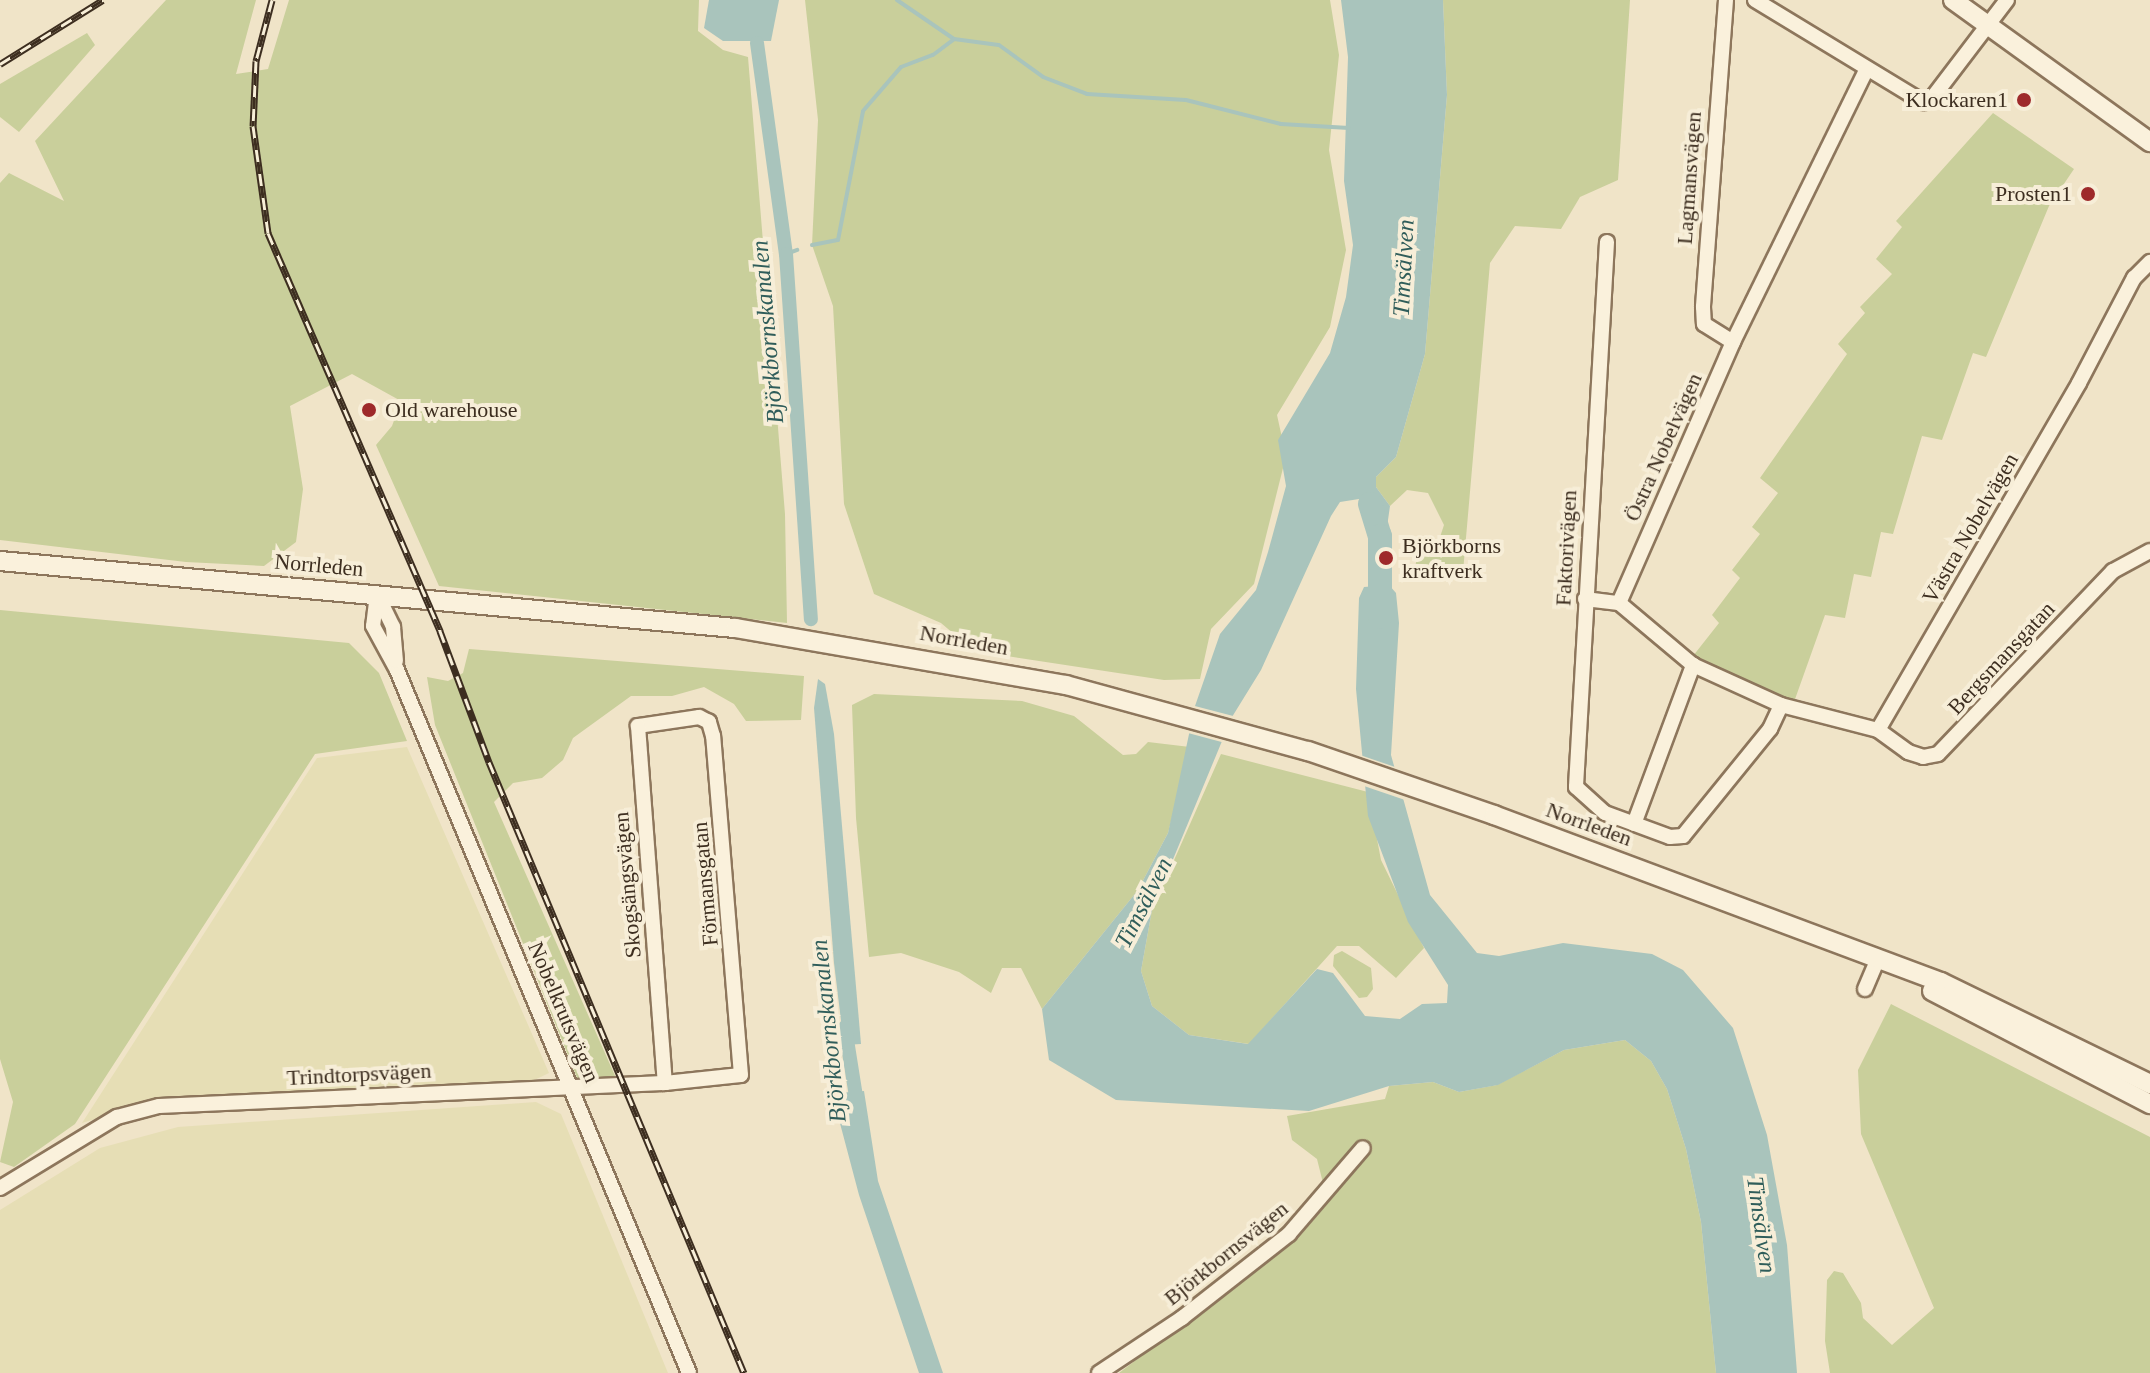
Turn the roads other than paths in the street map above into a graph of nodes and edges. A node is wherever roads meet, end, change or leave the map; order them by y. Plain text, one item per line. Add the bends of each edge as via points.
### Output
1 (1726, 0) edge
2 (1755, 0) edge
3 (1953, 0) edge
4 (2007, 0) edge
5 (1988, 24) junction
6 (1866, 70) junction
7 (2148, 134) edge
8 (1607, 242) dead end
9 (2150, 262) edge
10 (1733, 342) junction
11 (2150, 551) edge
12 (0, 561) edge
13 (377, 594) junction
14 (1585, 599) junction
15 (1619, 603) junction
16 (1693, 665) junction
17 (1781, 705) junction
18 (678, 719) joint
19 (1878, 730) junction
20 (1634, 824) junction
21 (1877, 961) junction
22 (1865, 989) dead end
23 (741, 1075) joint
24 (570, 1083) junction
25 (665, 1083) junction
26 (2150, 1084) edge
27 (2150, 1104) edge
28 (1363, 1148) dead end
29 (0, 1188) edge
30 (689, 1373) edge
31 (1100, 1373) edge

1 - 10 street, Lagmansvägen via 1703,307 1704,324
2 - 6 street
3 - 5 street
4 - 5 street
5 - 6 street via 1933,97 1923,102
5 - 7 street
6 - 10 street, Östra Nobelvägen
8 - 14 street, Faktorivägen
9 - 19 street, Västra Nobelvägen via 2134,278
10 - 15 street, Östra Nobelvägen
11 - 19 street, Bergsmansgatan via 2113,571 1938,754 1916,755
12 - 13 street, Norrleden
13 - 21 street, Norrleden via 820,639 1002,670 1177,712 1409,783
13 - 24 street, Nobelkrutsvägen via 393,627 397,670
14 - 15 street
14 - 20 street, Faktorivägen via 1576,787 1605,813
15 - 16 street
16 - 17 street
16 - 20 street
17 - 19 street
17 - 20 street via 1770,729 1694,828 1670,837
18 - 23 street, Förmansgatan via 699,717 709,722 713,736
18 - 25 street, Skogsängsvägen via 638,726 637,744
21 - 22 street
21 - 26 street, Norrleden via 1941,982
21 - 27 street, Norrleden
23 - 25 street, Trindtorpsvägen
24 - 25 street, Trindtorpsvägen
24 - 29 street, Trindtorpsvägen via 159,1106 117,1117
24 - 30 street, Nobelkrutsvägen
28 - 31 street, Björkbornsvägen via 1289,1234 1182,1318

